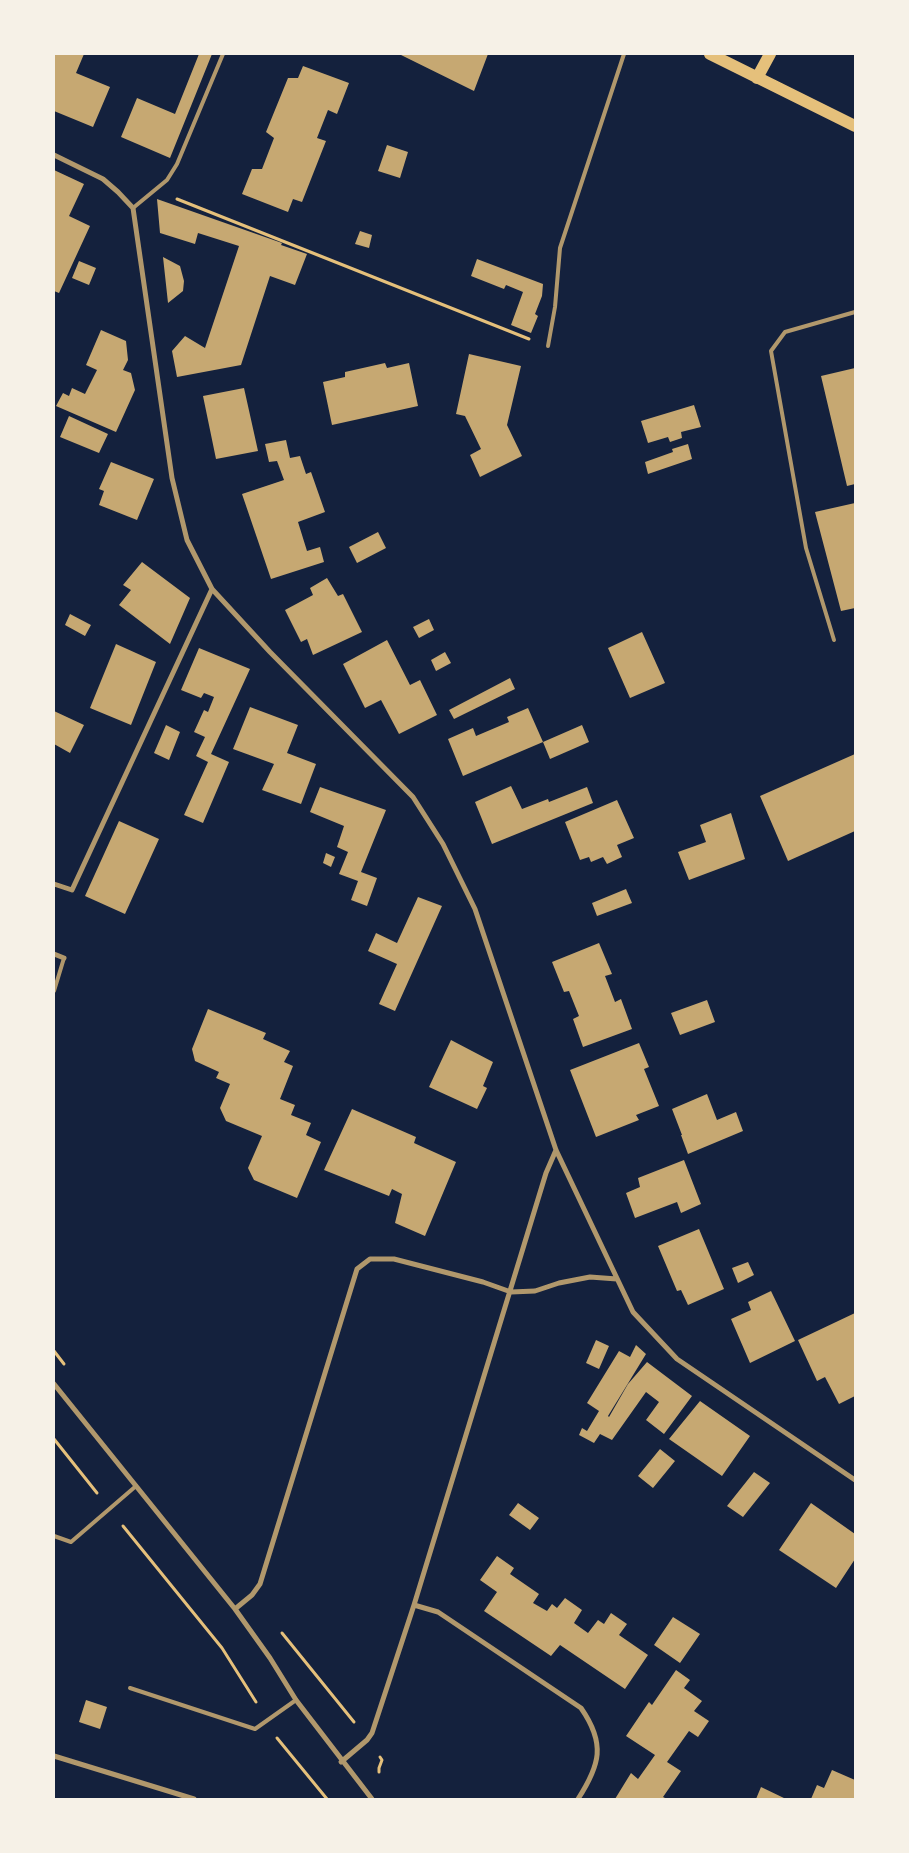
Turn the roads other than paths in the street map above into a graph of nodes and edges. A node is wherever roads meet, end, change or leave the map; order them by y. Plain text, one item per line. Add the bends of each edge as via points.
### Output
1 (223, 54) edge
2 (624, 54) edge
3 (710, 54) edge
4 (770, 54) edge
5 (757, 78) junction
6 (855, 126) edge
7 (54, 155) edge
8 (133, 208) junction
9 (855, 312) edge
10 (548, 346) road end
11 (212, 589) junction
12 (834, 640) dead end
13 (54, 884) edge
14 (54, 954) edge
15 (64, 958) joint
16 (54, 991) edge
17 (556, 1150) junction
18 (618, 1279) junction
19 (511, 1292) junction
20 (54, 1384) edge
21 (855, 1480) edge
22 (136, 1486) junction
23 (54, 1536) edge
24 (414, 1605) junction
25 (235, 1609) junction
26 (130, 1688) dead end
27 (296, 1700) junction
28 (54, 1756) edge
29 (342, 1762) junction
30 (194, 1799) edge
31 (372, 1799) edge
32 (578, 1799) edge

1 - 8 lane via 177,164 167,180
2 - 10 lane via 560,248
3 - 5 main road
4 - 5 main road
5 - 6 main road
7 - 8 street via 103,179
8 - 11 street via 172,478 187,540
9 - 12 lane via 786,332 770,351 806,548
11 - 13 street via 72,890
11 - 17 street via 413,797 443,844 475,909
14 - 15 street
15 - 16 lane
17 - 18 street
17 - 19 street via 546,1173
18 - 19 street via 590,1276 535,1291
18 - 21 street via 633,1312 677,1359
19 - 24 street
19 - 25 street via 394,1258 370,1259 357,1269 260,1584
20 - 22 street
22 - 23 lane via 71,1542
22 - 25 street
24 - 29 street via 372,1733
24 - 32 street via 438,1612 581,1708 596,1734 599,1751 590,1781
25 - 27 street
26 - 27 lane via 255,1729
27 - 29 street
28 - 30 street
29 - 31 street

